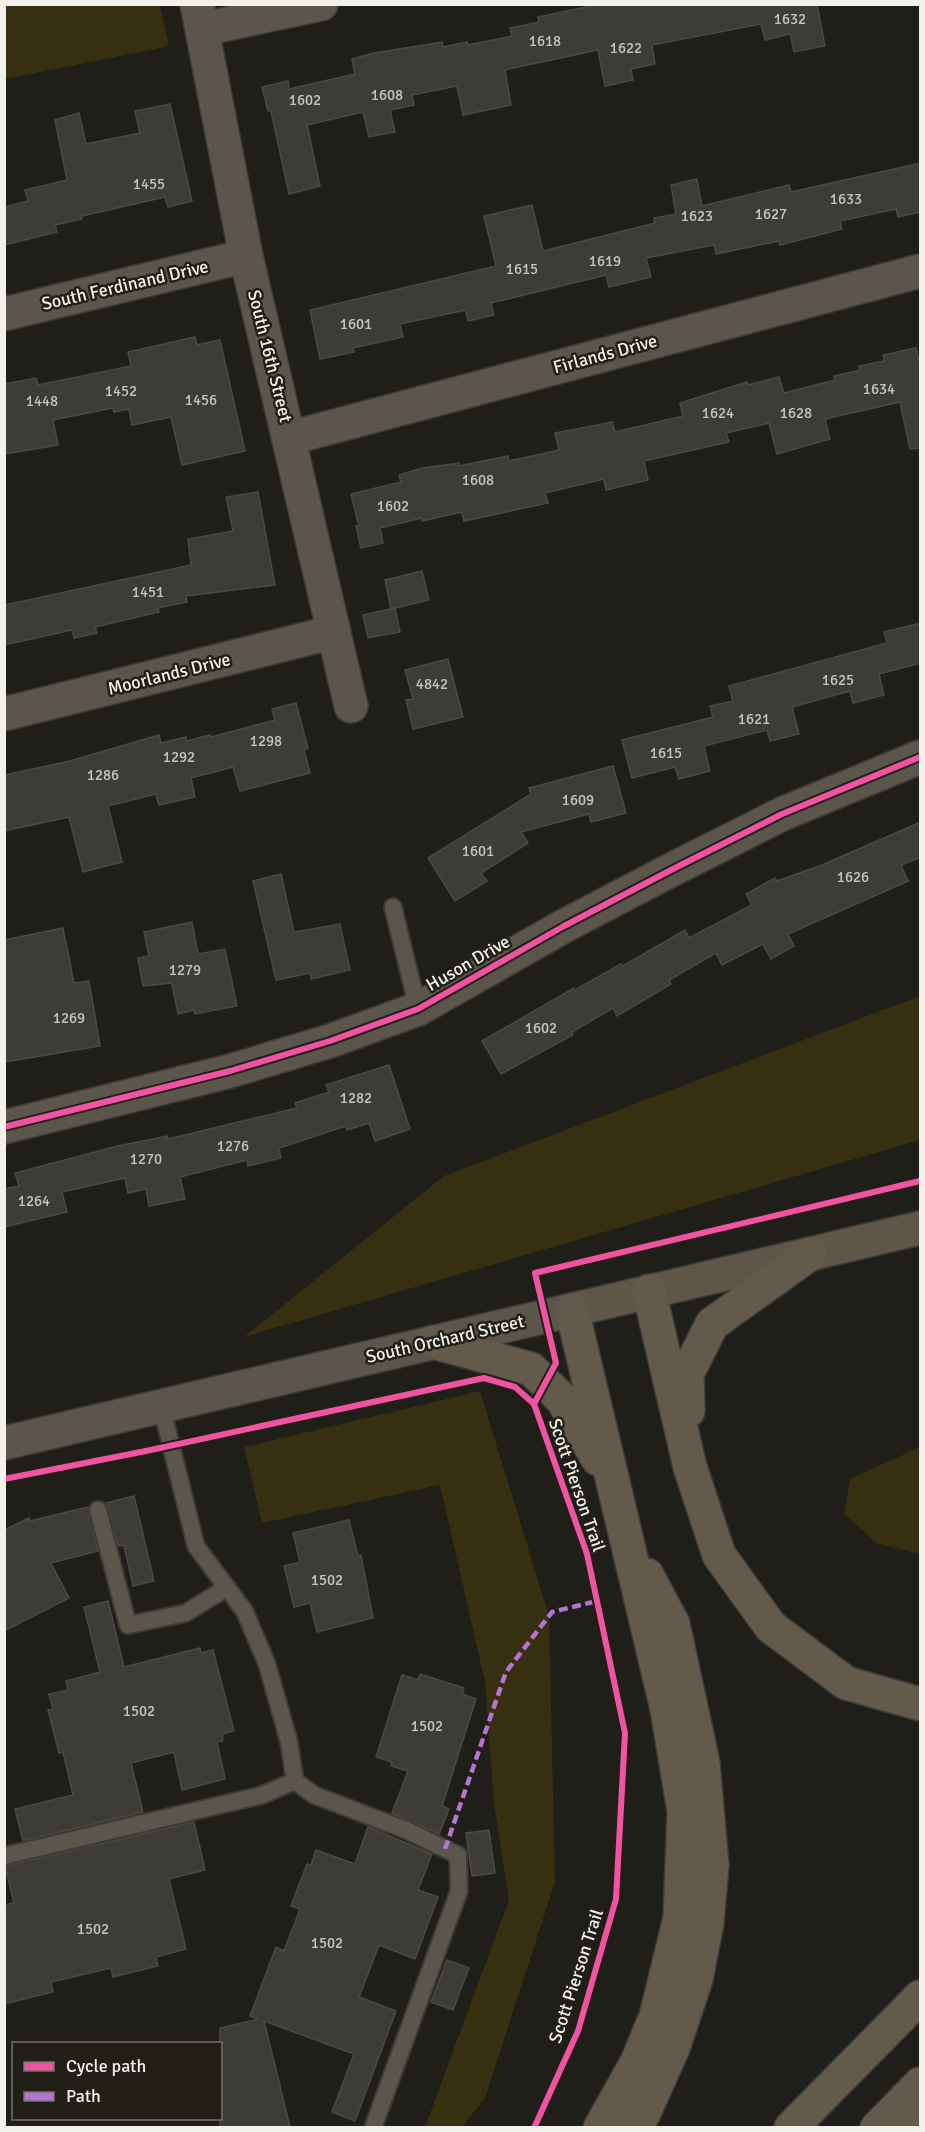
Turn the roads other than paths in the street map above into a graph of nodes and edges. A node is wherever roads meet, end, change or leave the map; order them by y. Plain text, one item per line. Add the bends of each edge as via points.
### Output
1 (321, 4) edge
2 (200, 17) edge
3 (246, 256) junction
4 (921, 271) edge
5 (4, 314) edge
6 (290, 438) junction
7 (334, 632) junction
8 (351, 706) dead end
9 (4, 714) edge
10 (921, 757) edge
11 (393, 906) dead end
12 (418, 1009) junction
13 (4, 1127) edge
14 (921, 1228) edge
15 (810, 1254) junction
16 (649, 1291) junction
17 (572, 1310) junction
18 (433, 1342) junction
19 (161, 1405) junction
20 (4, 1443) edge
21 (690, 1467) junction
22 (614, 1485) junction
23 (98, 1510) dead end
24 (626, 1537) junction
25 (226, 1588) junction
26 (921, 1704) edge
27 (295, 1781) junction
28 (4, 1856) edge
29 (921, 1997) edge
30 (921, 2084) edge
31 (921, 2118) edge
32 (373, 2127) edge
33 (600, 2127) edge
34 (634, 2127) edge
35 (791, 2127) edge
36 (877, 2127) edge
37 (910, 2127) edge

1 - 2 street
2 - 3 street, South 16th Street
3 - 5 street, South Ferdinand Drive
3 - 6 street, South 16th Street
4 - 6 street, Firlands Drive
6 - 7 street, South 16th Street
7 - 8 street, South 16th Street
7 - 9 street, Moorlands Drive
10 - 12 street, Huson Drive via 782,814 564,926
11 - 12 lane
12 - 13 street, Huson Drive via 230,1071
14 - 15 main road, South Orchard Street
15 - 16 main road, South Orchard Street
15 - 21 highway via 712,1324 687,1374
16 - 17 main road, South Orchard Street
16 - 21 highway
17 - 18 street, South Orchard Street
17 - 22 highway
18 - 19 street, South Orchard Street
18 - 22 highway via 531,1369 562,1399
19 - 20 street, South Orchard Street
19 - 25 lane via 196,1546
21 - 26 highway via 718,1555 771,1627 846,1683
22 - 24 highway
23 - 25 lane via 128,1624 186,1613
24 - 33 highway via 667,1709 684,1811 680,1918 656,2016 637,2062
24 - 34 highway via 673,1624 703,1763 712,1865 707,1923 696,1978 673,2048
25 - 27 lane via 245,1612 267,1664 289,1742
27 - 28 lane via 262,1796
27 - 32 lane via 314,1795 406,1830 458,1855 459,1891
29 - 35 highway
30 - 36 highway
31 - 37 highway

